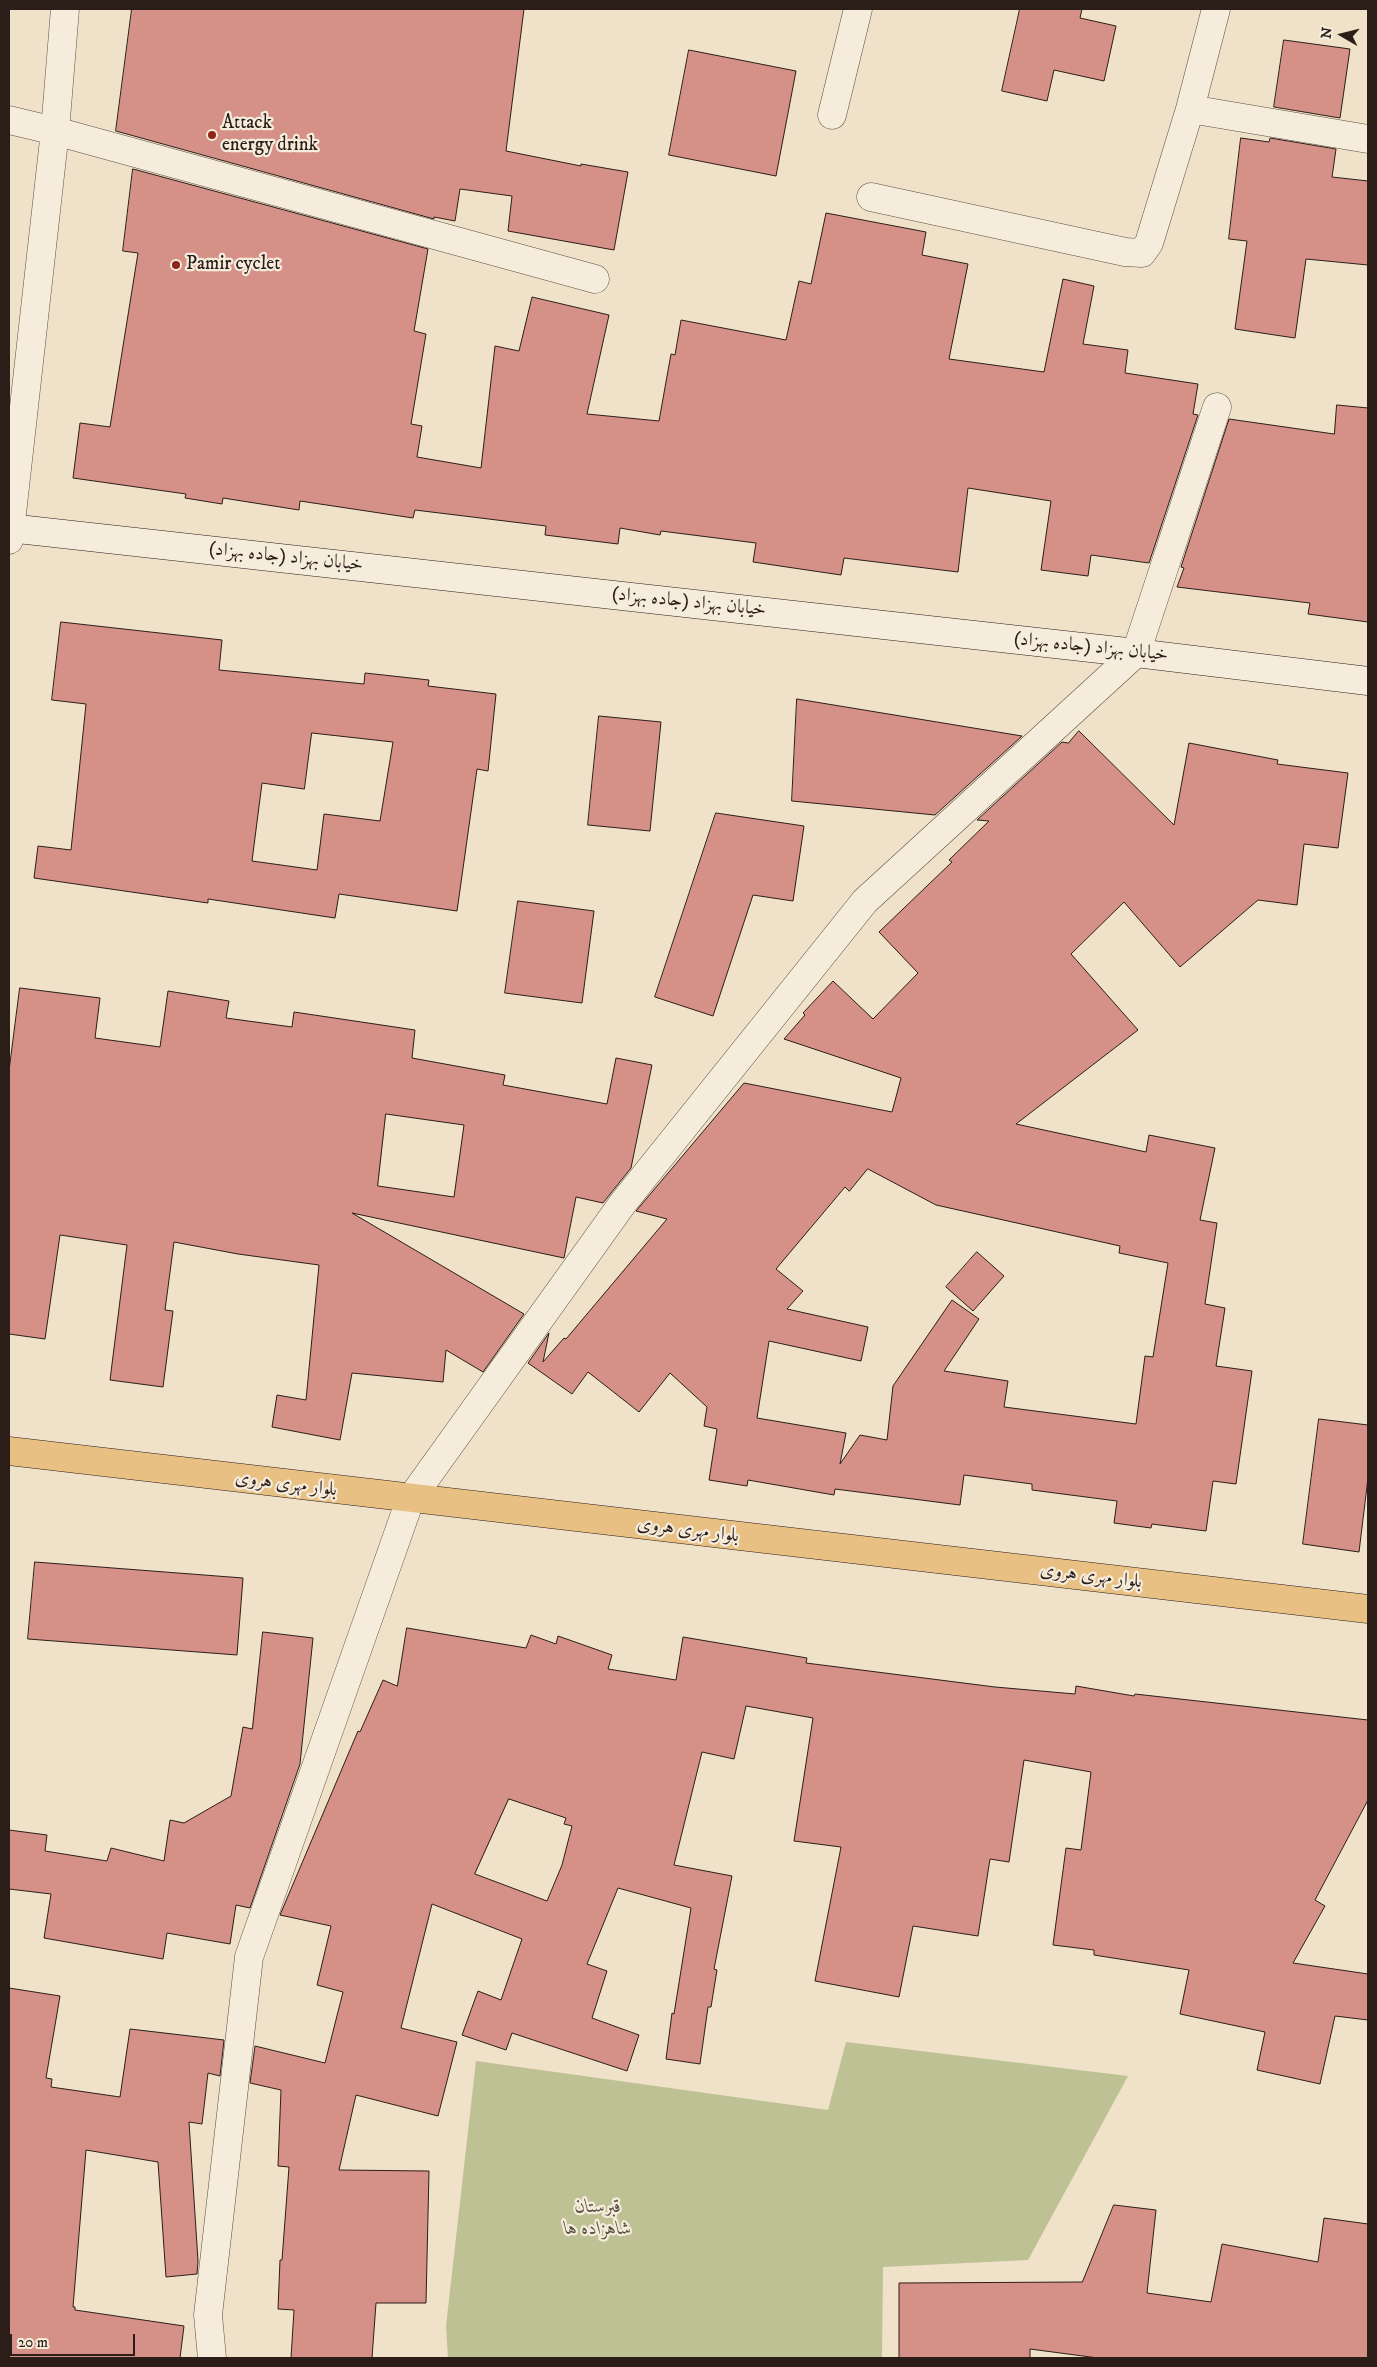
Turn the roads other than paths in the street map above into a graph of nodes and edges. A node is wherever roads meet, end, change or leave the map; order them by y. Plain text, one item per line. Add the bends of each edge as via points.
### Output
1 (65, 9) edge
2 (858, 9) edge
3 (1216, 9) edge
4 (1190, 109) junction
5 (832, 115) dead end
6 (9, 120) edge
7 (55, 131) junction
8 (1368, 139) edge
9 (871, 197) dead end
10 (595, 279) dead end
11 (1217, 407) dead end
12 (9, 532) edge
13 (1136, 653) junction
14 (1368, 681) edge
15 (9, 1452) edge
16 (410, 1500) junction
17 (1368, 1609) edge
18 (212, 2358) edge

1 - 7 street
2 - 5 street
3 - 4 street
4 - 8 street
4 - 9 street via 1149,243 1142,253
6 - 7 street
7 - 10 street
7 - 12 street
11 - 13 street
12 - 13 street, خیابان بهزاد (جاده بهزاد)
13 - 14 street, خیابان بهزاد (جاده بهزاد)
13 - 16 street via 865,901 623,1204
15 - 16 highway, بلوار مهری هروی
16 - 17 highway, بلوار مهری هروی
16 - 18 street via 249,1958 208,2315

